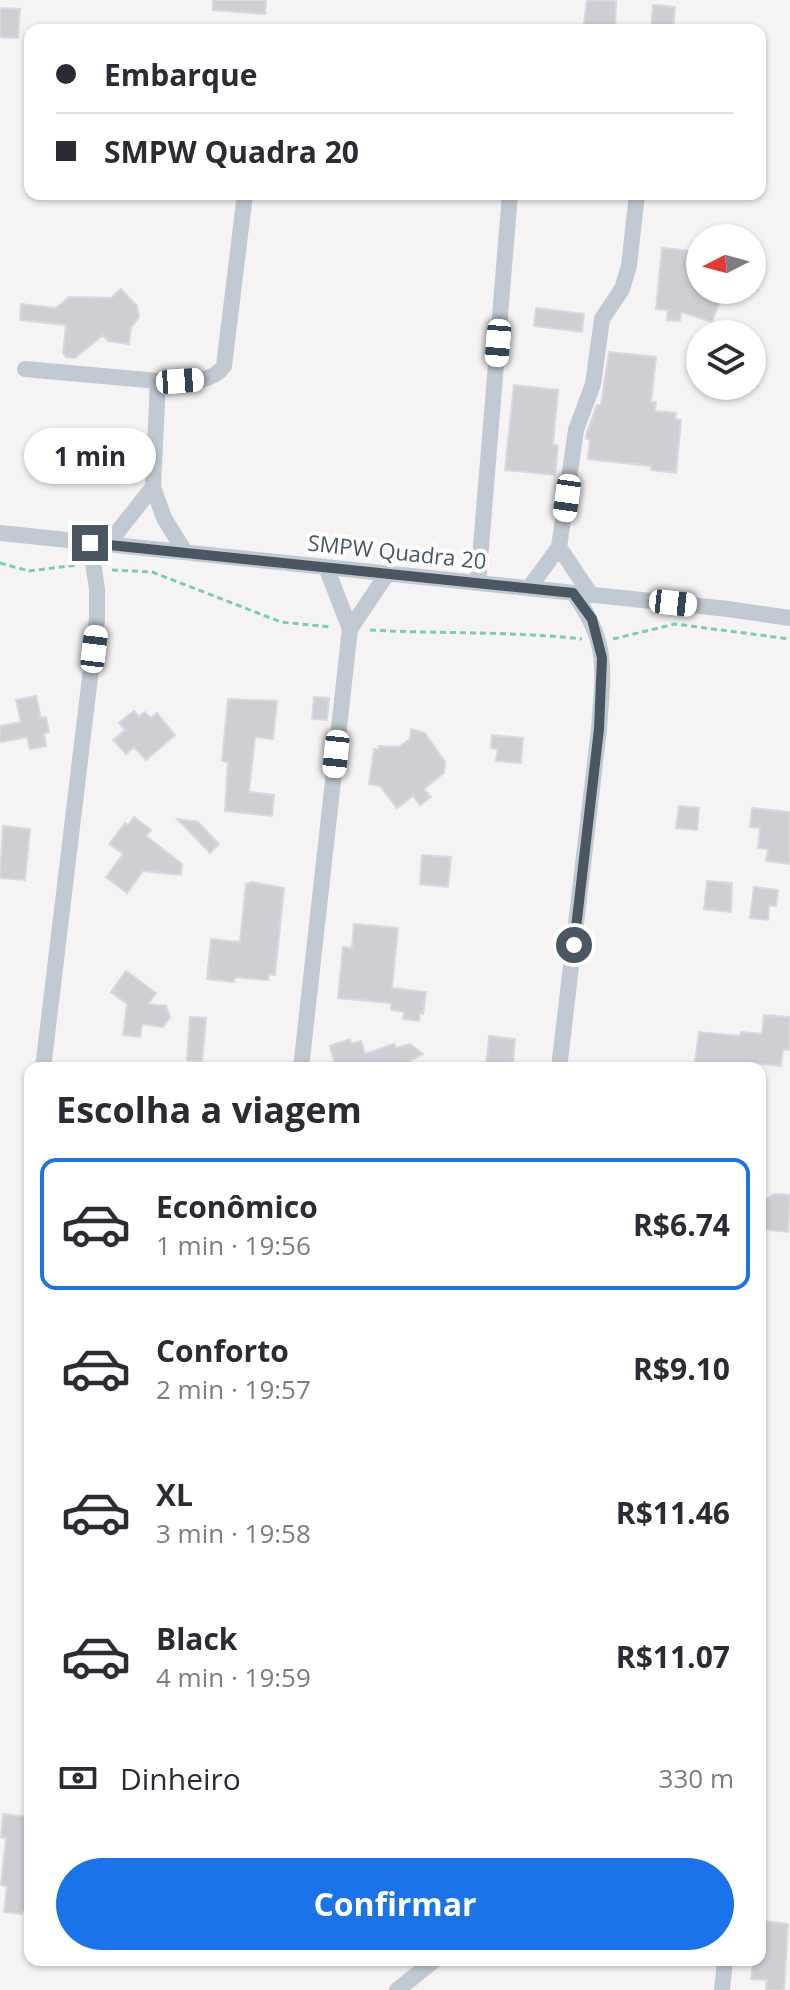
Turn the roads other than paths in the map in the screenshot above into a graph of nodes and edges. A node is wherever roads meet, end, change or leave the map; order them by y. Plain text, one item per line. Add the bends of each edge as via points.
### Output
1 (244, 200) edge
2 (510, 200) edge
3 (636, 200) edge
4 (25, 369) dead end
5 (158, 381) junction
6 (153, 487) junction
7 (0, 533) edge
8 (90, 543) junction
9 (108, 544) junction
10 (559, 547) junction
11 (185, 552) junction
12 (326, 567) junction
13 (387, 574) junction
14 (478, 583) junction
15 (529, 588) junction
16 (582, 594) junction
17 (790, 618) edge
18 (350, 629) junction
19 (44, 1062) edge
20 (302, 1062) edge
21 (560, 1062) edge
22 (427, 1966) edge
23 (724, 1966) edge
24 (397, 1990) edge
25 (722, 1990) edge

1 - 5 street via 224,366 204,380
2 - 14 street
3 - 10 street via 629,266 622,289 602,319 593,384 576,430
4 - 5 street
5 - 6 street
6 - 9 street
6 - 11 street
7 - 8 street, SMPW Quadra 20
8 - 9 street, SMPW Quadra 20
8 - 19 street via 97,619
9 - 11 street, SMPW Quadra 20
10 - 15 street
10 - 16 street
11 - 12 street, SMPW Quadra 20
12 - 13 street, SMPW Quadra 20
12 - 18 street
13 - 14 street, SMPW Quadra 20
13 - 18 street
14 - 15 street, SMPW Quadra 20
15 - 16 street, SMPW Quadra 20
16 - 17 street, SMPW Quadra 20
16 - 21 street via 600,642 599,729
18 - 20 street
22 - 24 street
23 - 25 street

